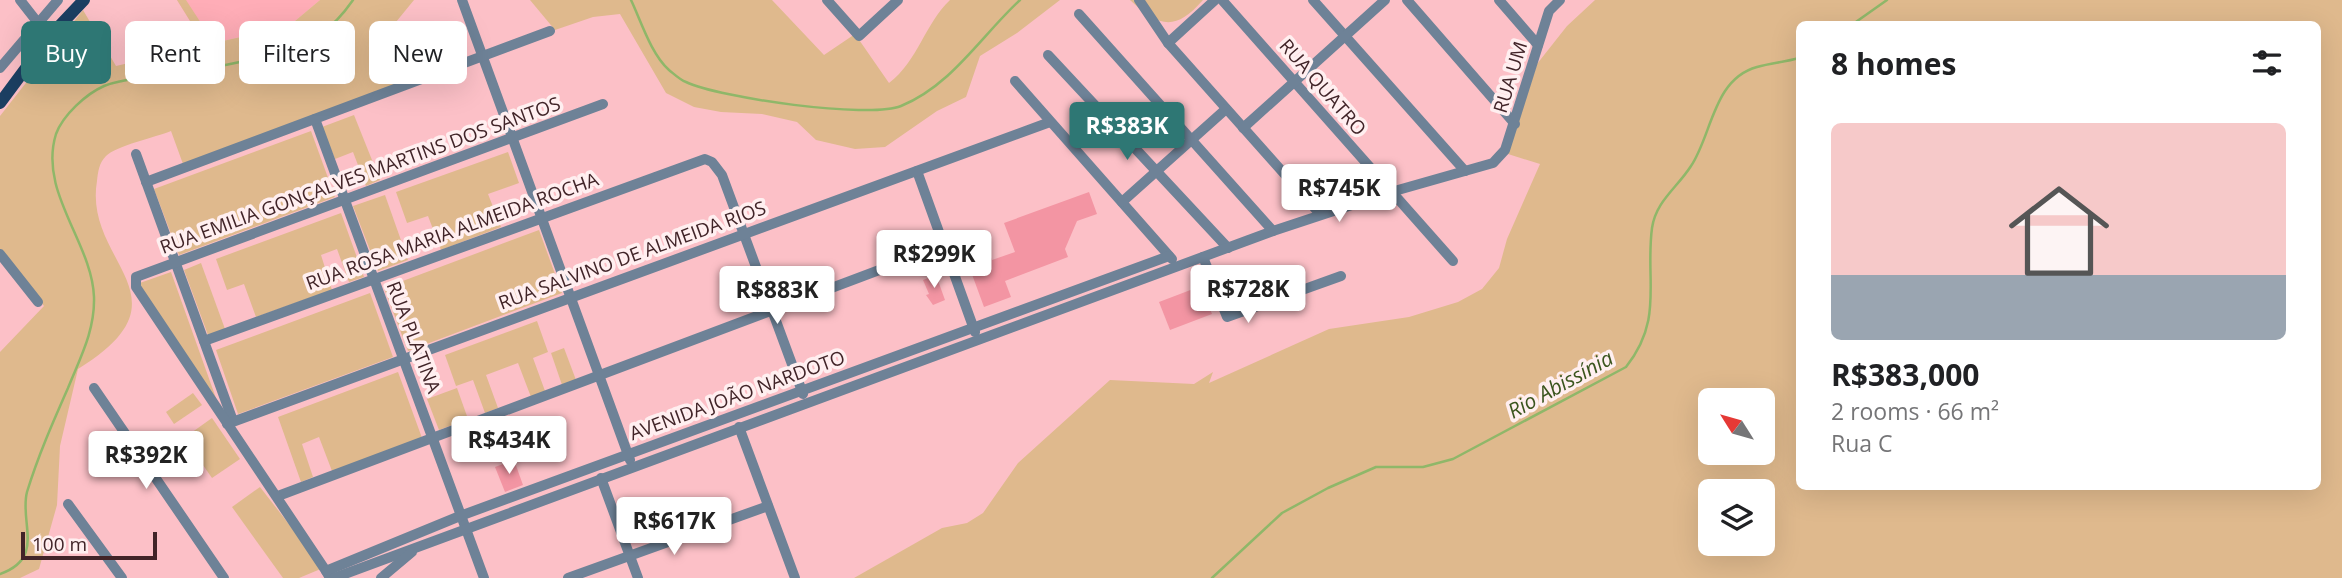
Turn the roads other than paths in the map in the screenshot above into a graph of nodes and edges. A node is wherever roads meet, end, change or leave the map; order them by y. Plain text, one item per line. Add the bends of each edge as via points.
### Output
1 (20, 0) edge
2 (58, 0) edge
3 (84, 0) edge
4 (462, 0) edge
5 (827, 0) edge
6 (898, 0) edge
7 (1139, 0) edge
8 (1215, 0) edge
9 (1222, 0) edge
10 (1312, 0) edge
11 (1385, 0) edge
12 (1407, 0) edge
13 (1499, 0) edge
14 (1560, 0) edge
15 (1079, 14) dead end
16 (36, 21) edge
17 (39, 21) edge
18 (65, 21) edge
19 (550, 31) dead end
20 (1345, 36) junction
21 (21, 42) edge
22 (1168, 43) junction
23 (1538, 45) junction
24 (482, 55) junction
25 (1048, 55) dead end
26 (0, 68) edge
27 (21, 75) edge
28 (1014, 81) dead end
29 (1295, 81) junction
30 (0, 103) edge
31 (603, 104) dead end
32 (1226, 109) junction
33 (314, 119) junction
34 (1050, 122) junction
35 (1515, 124) junction
36 (1243, 128) junction
37 (513, 138) junction
38 (1192, 140) junction
39 (135, 154) dead end
40 (1493, 163) joint
41 (917, 171) junction
42 (1156, 171) junction
43 (1465, 171) junction
44 (146, 182) junction
45 (1391, 192) junction
46 (344, 198) junction
47 (1122, 202) junction
48 (1320, 214) junction
49 (541, 216) junction
50 (1273, 231) junction
51 (743, 233) junction
52 (943, 246) junction
53 (1228, 248) junction
54 (0, 254) edge
55 (1169, 256) junction
56 (1203, 257) junction
57 (176, 261) junction
58 (1453, 261) dead end
59 (1178, 267) junction
60 (1341, 276) dead end
61 (373, 279) junction
62 (572, 296) junction
63 (38, 302) dead end
64 (773, 311) junction
65 (973, 326) junction
66 (978, 338) junction
67 (204, 341) junction
68 (403, 358) junction
69 (600, 377) junction
70 (94, 388) dead end
71 (801, 390) junction
72 (806, 403) junction
73 (230, 422) junction
74 (739, 427) junction
75 (433, 437) junction
76 (628, 454) junction
77 (633, 466) junction
78 (601, 478) junction
79 (278, 496) junction
80 (68, 504) dead end
81 (768, 506) junction
82 (460, 516) junction
83 (464, 529) junction
84 (417, 547) junction
85 (630, 556) junction
86 (330, 576) edge
87 (122, 578) edge
88 (224, 578) edge
89 (381, 578) edge
90 (484, 578) edge
91 (568, 578) edge
92 (638, 578) edge
93 (795, 578) edge

1 - 16 street
2 - 17 street
3 - 18 main road
4 - 24 street
5 - 6 street via 859,36
7 - 22 street
8 - 22 street
9 - 29 street, RUA QUATRO
10 - 20 street
11 - 20 street
12 - 35 street
13 - 23 street
14 - 23 street, RUA UM via 1549,11
15 - 38 street
19 - 24 street
20 - 29 street
20 - 43 street
21 - 26 street
22 - 32 street
23 - 35 street, RUA UM
24 - 33 street
24 - 37 street
25 - 42 street
27 - 30 main road
28 - 34 street
29 - 36 street
29 - 45 street, RUA QUATRO
31 - 37 street, RUA EMILIA GONÇALVES MARTINS DOS SANTOS
32 - 36 street
32 - 38 street
33 - 44 street
33 - 46 street, RUA PLATINA
34 - 41 street, RUA SALVINO DE ALMEIDA RIOS
34 - 47 street
35 - 40 street, RUA UM via 1505,150
36 - 48 street
37 - 46 street, RUA EMILIA GONÇALVES MARTINS DOS SANTOS
37 - 49 street
38 - 42 street
38 - 50 street
39 - 44 street
40 - 43 street, AVENIDA JOÃO NARDOTO
41 - 51 street, RUA SALVINO DE ALMEIDA RIOS
41 - 52 street
42 - 47 street
42 - 53 street
43 - 45 street, AVENIDA JOÃO NARDOTO
44 - 57 street
45 - 48 street, AVENIDA JOÃO NARDOTO
45 - 58 street, RUA QUATRO
46 - 57 street, RUA EMILIA GONÇALVES MARTINS DOS SANTOS
46 - 61 street, RUA PLATINA
47 - 55 street
48 - 50 street, AVENIDA JOÃO NARDOTO
49 - 51 street, RUA ROSA MARIA ALMEIDA ROCHA via 698,159 712,162 722,175
49 - 61 street, RUA ROSA MARIA ALMEIDA ROCHA
49 - 62 street
50 - 53 street, AVENIDA JOÃO NARDOTO
51 - 62 street, RUA SALVINO DE ALMEIDA RIOS
51 - 64 street
52 - 64 street
52 - 65 street
53 - 56 street, AVENIDA JOÃO NARDOTO
54 - 63 street
55 - 59 street
55 - 65 street, AVENIDA JOÃO NARDOTO
56 - 59 street, AVENIDA JOÃO NARDOTO
56 - 60 street via 1227,317
57 - 67 street
57 - 73 street, RUA EMILIA GONÇALVES MARTINS DOS SANTOS via 139,275 135,283
59 - 66 street, AVENIDA JOÃO NARDOTO
61 - 67 street, RUA ROSA MARIA ALMEIDA ROCHA
61 - 68 street, RUA PLATINA
62 - 68 street, RUA SALVINO DE ALMEIDA RIOS
62 - 69 street
64 - 69 street
64 - 71 street
65 - 66 street
65 - 71 street, AVENIDA JOÃO NARDOTO
66 - 72 street, AVENIDA JOÃO NARDOTO
67 - 73 street
68 - 73 street, RUA SALVINO DE ALMEIDA RIOS
68 - 75 street, RUA PLATINA
69 - 75 street
69 - 76 street
70 - 88 street
71 - 72 street
71 - 76 street, AVENIDA JOÃO NARDOTO
72 - 74 street, AVENIDA JOÃO NARDOTO
73 - 79 street
74 - 77 street, AVENIDA JOÃO NARDOTO
74 - 81 street
75 - 79 street
75 - 82 street, RUA PLATINA
76 - 77 street
76 - 82 street, AVENIDA JOÃO NARDOTO
77 - 78 street, AVENIDA JOÃO NARDOTO
78 - 83 street, AVENIDA JOÃO NARDOTO
78 - 85 street
79 - 86 street
80 - 87 street
81 - 85 street
81 - 93 street
82 - 83 street, RUA PLATINA
82 - 86 street, AVENIDA JOÃO NARDOTO
83 - 84 street, AVENIDA JOÃO NARDOTO
83 - 90 street, RUA PLATINA
84 - 86 street, AVENIDA JOÃO NARDOTO
84 - 89 street
85 - 91 street
85 - 92 street

